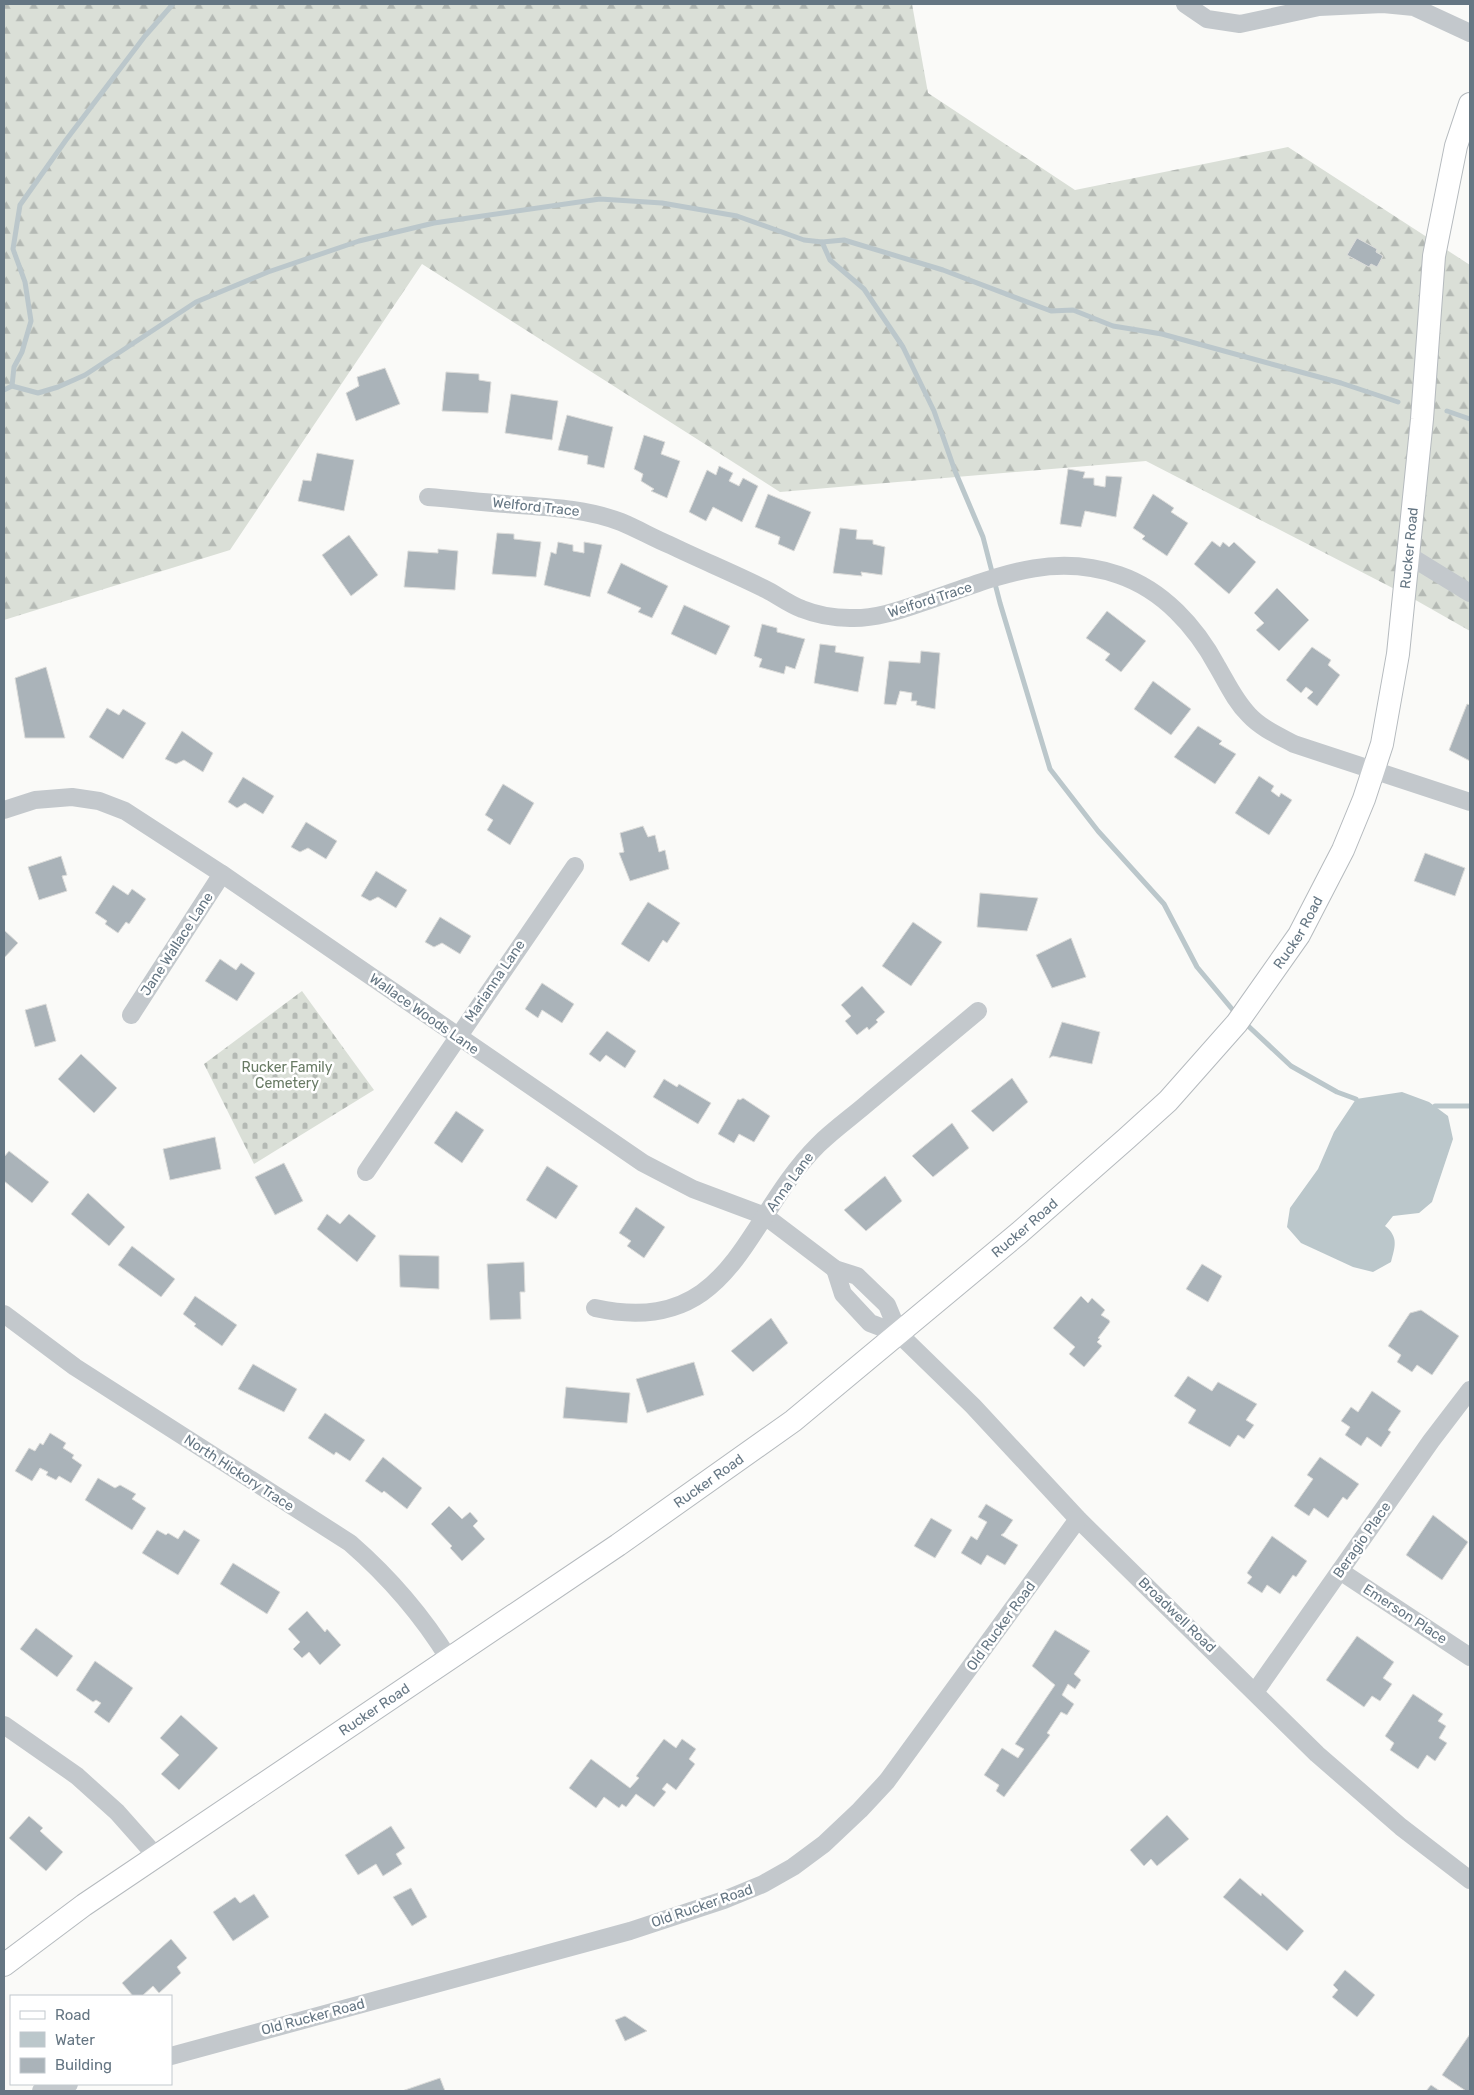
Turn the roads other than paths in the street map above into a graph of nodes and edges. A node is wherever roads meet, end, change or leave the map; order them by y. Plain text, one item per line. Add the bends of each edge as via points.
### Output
1 (1185, 4) edge
2 (1384, 4) edge
3 (1470, 32) edge
4 (1470, 104) edge
5 (1467, 127) edge
6 (428, 497) dead end
7 (1408, 555) junction
8 (1470, 592) edge
9 (1374, 770) junction
10 (1470, 802) edge
11 (4, 810) edge
12 (575, 866) dead end
13 (222, 874) junction
14 (978, 1010) dead end
15 (131, 1015) dead end
16 (457, 1037) junction
17 (366, 1172) dead end
18 (765, 1216) junction
19 (835, 1269) junction
20 (595, 1308) dead end
21 (4, 1314) edge
22 (899, 1334) junction
23 (1470, 1390) edge
24 (1078, 1518) junction
25 (1340, 1571) junction
26 (1470, 1657) edge
27 (449, 1659) junction
28 (1255, 1692) junction
29 (4, 1725) edge
30 (157, 1857) junction
31 (1470, 1880) edge
32 (4, 1964) edge
33 (172, 2056) edge
34 (65, 2085) edge
35 (42, 2091) edge

1 - 2 street via 1207,19 1240,24 1320,7
2 - 3 street via 1414,7
4 - 5 main road, Rucker Road
5 - 7 main road, Rucker Road via 1446,189 1434,256
6 - 9 street, Welford Trace via 552,507 594,514 644,532 764,588 801,609 826,616 878,616 1018,570 1043,566 1095,568 1121,575 1166,601 1184,619 1250,716 1294,744
7 - 8 street
7 - 9 main road, Rucker Road via 1394,690
9 - 10 street, Welford Trace
9 - 22 main road, Rucker Road via 1343,850 1299,935 1209,1057 1126,1139
11 - 13 street, Wallace Woods Lane via 35,800 72,797 99,801 126,811
12 - 16 street, Marianna Lane
13 - 15 street, Jane Wallace Lane
13 - 16 street, Wallace Woods Lane
14 - 18 street, Anna Lane via 818,1145 794,1172
16 - 17 street, Marianna Lane
16 - 18 street, Wallace Woods Lane via 643,1164 694,1189
18 - 19 street, Wallace Woods Lane
18 - 20 street, Anna Lane via 728,1270 694,1298 669,1308 643,1313 616,1313
19 - 22 street, Wallace Woods Lane via 857,1276 887,1305
19 - 22 street via 843,1294 872,1325
21 - 27 street, North Hickory Trace via 75,1367 350,1543 403,1595
22 - 24 street, Broadwell Road via 973,1406
22 - 27 main road, Rucker Road via 793,1422
23 - 25 street, Beragio Place
24 - 28 street, Broadwell Road
24 - 33 street, Old Rucker Road via 887,1781 824,1844 793,1867 724,1900 630,1931
25 - 26 street, Emerson Place
25 - 28 street, Beragio Place
27 - 30 main road, Rucker Road
28 - 31 street, Broadwell Road via 1317,1754 1401,1827
29 - 30 street via 77,1776
30 - 32 main road, Rucker Road via 84,1905
34 - 35 street

